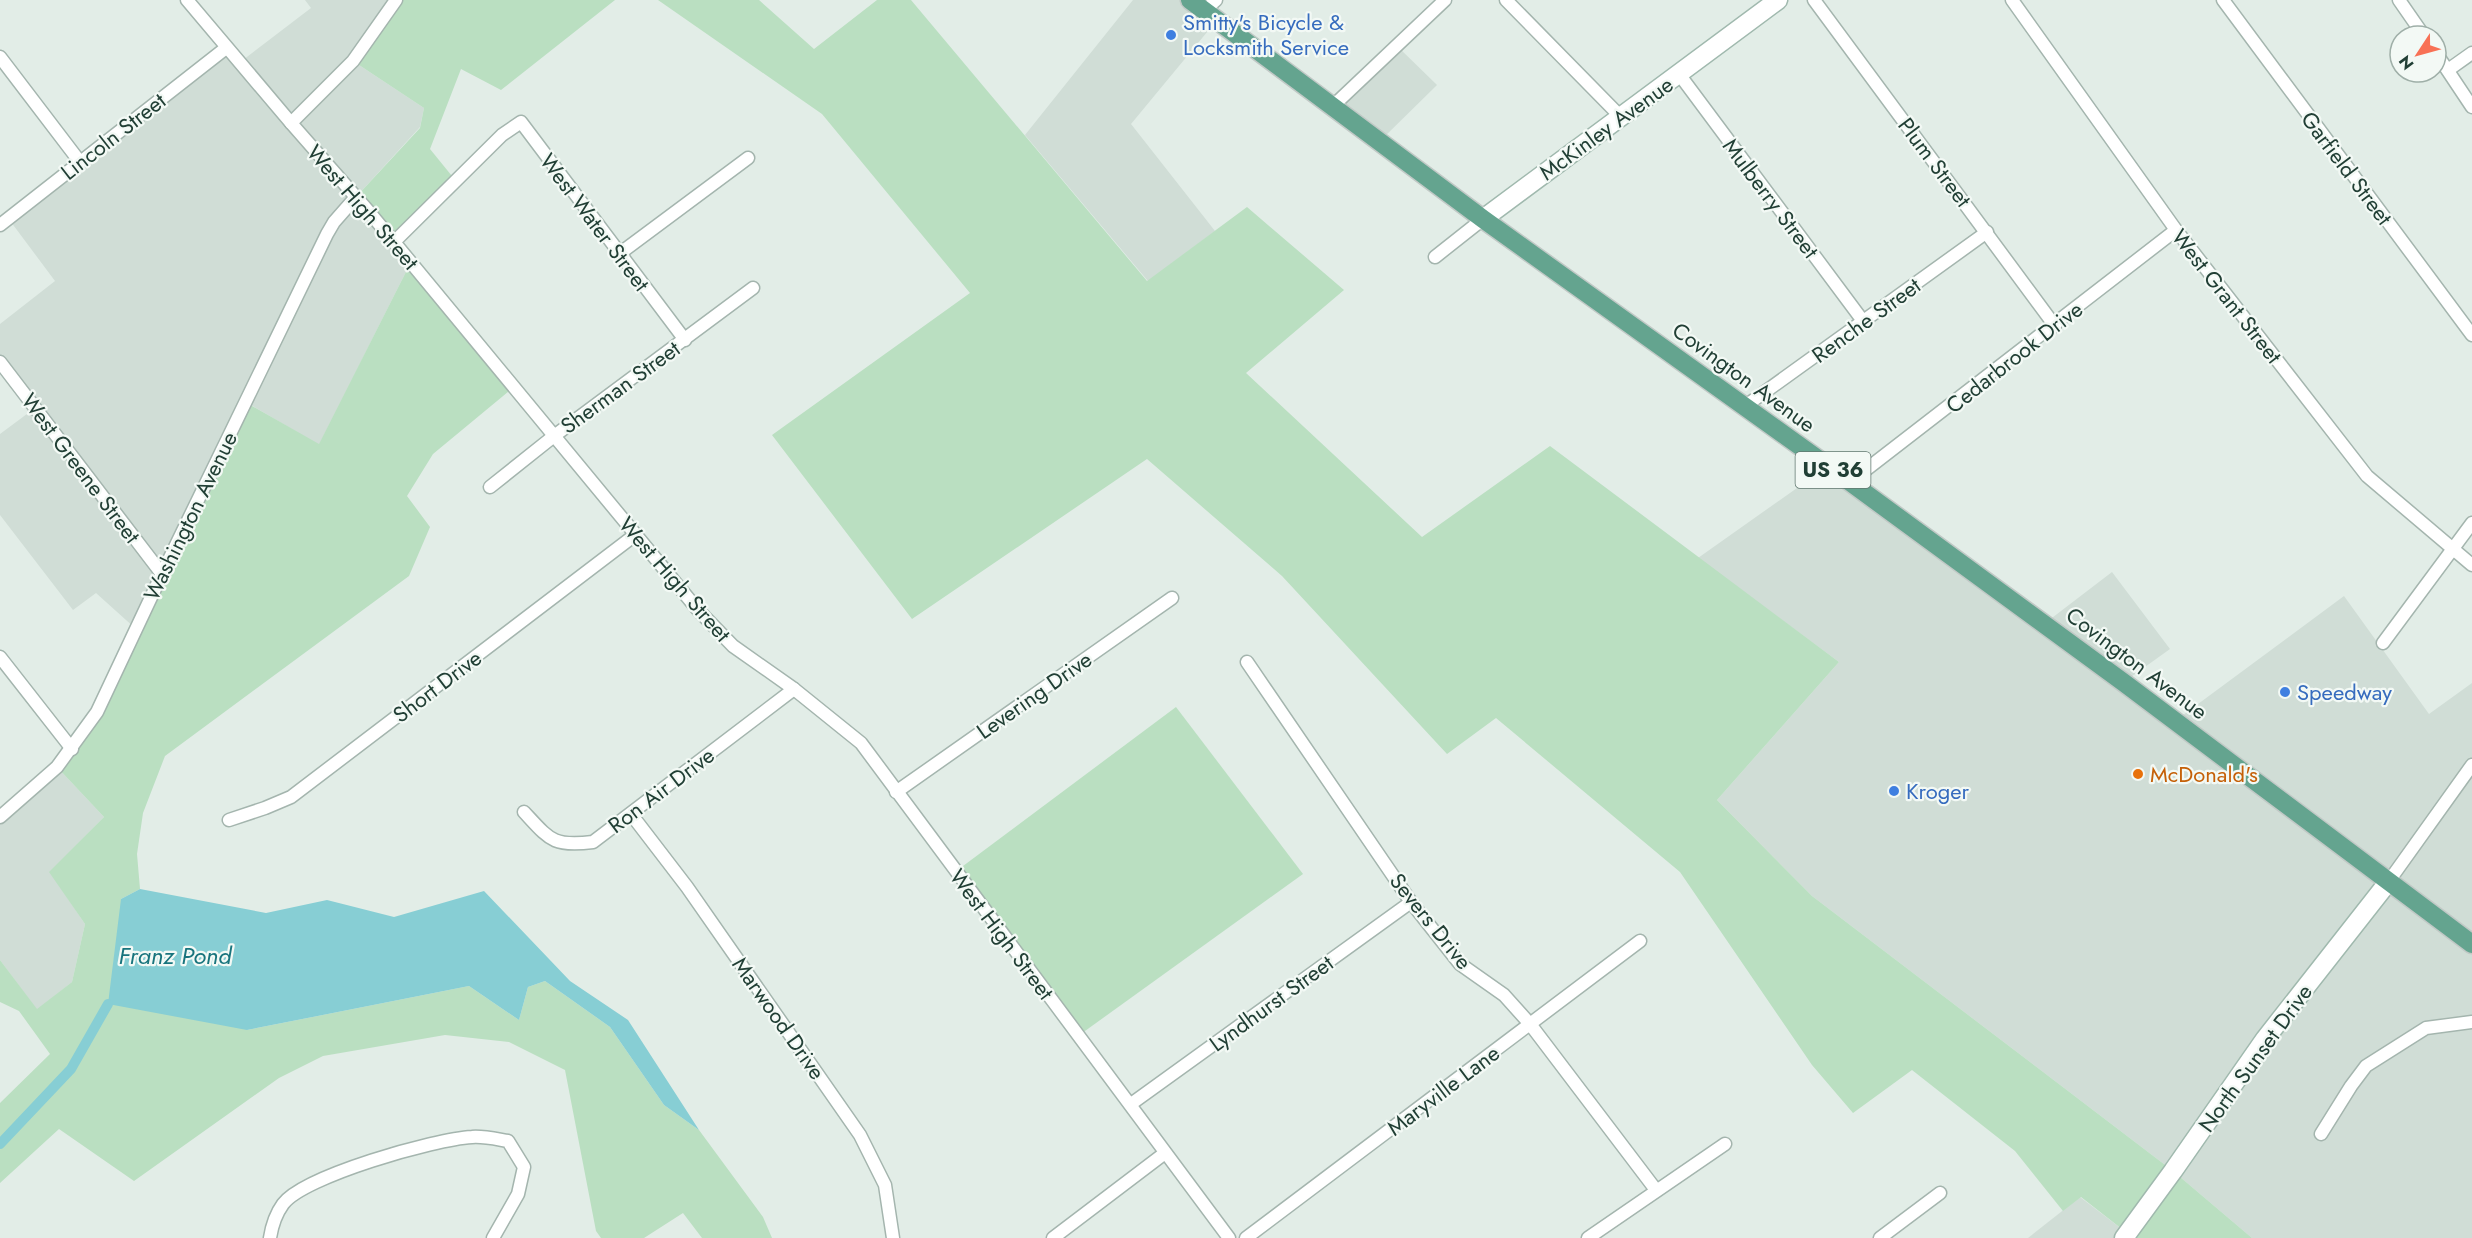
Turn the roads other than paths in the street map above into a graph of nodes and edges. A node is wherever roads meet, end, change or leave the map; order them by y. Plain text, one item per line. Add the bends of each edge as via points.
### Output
1 (187, 0) edge
2 (396, 0) edge
3 (1445, 0) edge
4 (1506, 0) edge
5 (1778, 0) edge
6 (1814, 0) edge
7 (2012, 0) edge
8 (2223, 0) edge
9 (2399, 0) edge
10 (1203, 4) edge
11 (2416, 24) edge
12 (226, 48) junction
13 (2472, 52) edge
14 (0, 57) edge
15 (2448, 70) joint
16 (1679, 74) junction
17 (2472, 106) edge
18 (1332, 107) junction
19 (1620, 116) junction
20 (291, 123) junction
21 (748, 158) dead end
22 (80, 162) junction
23 (356, 197) junction
24 (1483, 219) junction
25 (0, 225) edge
26 (2176, 230) junction
27 (1987, 232) junction
28 (394, 242) junction
29 (619, 254) junction
30 (1435, 257) dead end
31 (753, 288) dead end
32 (1863, 321) junction
33 (2055, 326) junction
34 (2472, 335) edge
35 (685, 340) junction
36 (0, 362) edge
37 (1744, 407) junction
38 (554, 436) junction
39 (1850, 482) junction
40 (490, 488) dead end
41 (2472, 522) edge
42 (635, 535) junction
43 (2452, 550) junction
44 (2472, 565) edge
45 (162, 573) junction
46 (1172, 598) dead end
47 (2383, 643) dead end
48 (0, 657) edge
49 (1247, 662) dead end
50 (794, 689) junction
51 (72, 749) junction
52 (2472, 765) edge
53 (896, 792) junction
54 (524, 812) dead end
55 (631, 814) junction
56 (0, 817) edge
57 (229, 820) dead end
58 (2389, 881) junction
59 (1411, 902) junction
60 (1640, 941) dead end
61 (2472, 944) edge
62 (2472, 1022) edge
63 (1530, 1024) junction
64 (1131, 1104) junction
65 (2321, 1134) dead end
66 (1725, 1144) dead end
67 (1165, 1153) junction
68 (1656, 1190) junction
69 (1940, 1193) dead end
70 (270, 1238) edge
71 (492, 1238) edge
72 (893, 1238) edge
73 (1053, 1238) edge
74 (1229, 1238) edge
75 (1246, 1238) edge
76 (1588, 1238) edge
77 (1880, 1238) edge
78 (2124, 1238) edge

1 - 12 street, West High Street
2 - 20 street via 353,61
3 - 18 street
4 - 19 street
5 - 16 main road, McKinley Avenue
6 - 27 street, Plum Street
7 - 26 street, West Grant Street
8 - 34 street, Garfield Street
9 - 11 street
10 - 18 main road, Covington Avenue / US 36
12 - 20 street, West High Street
12 - 22 street, Lincoln Street
13 - 15 street
14 - 22 street
15 - 17 street
16 - 19 main road, McKinley Avenue
16 - 32 street, Mulberry Street
18 - 24 main road, Covington Avenue / US 36
19 - 24 main road, McKinley Avenue
20 - 23 street, West High Street
21 - 29 street
22 - 25 street, Lincoln Street
23 - 28 street, West High Street
23 - 45 street, Washington Avenue via 327,234
24 - 30 street, McKinley Avenue
24 - 37 main road, Covington Avenue / US 36
26 - 33 street, Cedarbrook Drive
26 - 43 street, West Grant Street via 2367,476
27 - 32 street, Renche Street
27 - 33 street, Plum Street
28 - 29 street, West Water Street via 502,135 521,122
28 - 38 street, West High Street
29 - 35 street, West Water Street
31 - 35 street, Sherman Street
32 - 37 street, Renche Street
33 - 39 street, Cedarbrook Drive
35 - 38 street, Sherman Street
36 - 45 street, West Greene Street
37 - 39 main road, Covington Avenue / US 36
38 - 40 street, Sherman Street
38 - 42 street, West High Street
39 - 58 main road, Covington Avenue / US 36
41 - 43 street
42 - 50 street, West High Street via 733,646
42 - 57 street, Short Drive via 291,797
43 - 44 street, West Grant Street
43 - 47 street
45 - 51 street, Washington Avenue via 97,712
46 - 53 street, Levering Drive
48 - 51 street
49 - 59 street, Severs Drive
50 - 53 street, West High Street via 861,743
50 - 55 street, Ron Air Drive
51 - 56 street, Washington Avenue
52 - 58 street
53 - 64 street, West High Street
54 - 55 street, Ron Air Drive via 546,837 569,845 593,842
55 - 72 street, Marwood Drive via 687,887 860,1135 885,1185
58 - 61 main road, Covington Avenue / US 36
58 - 78 main road, North Sunset Drive via 2265,1039
59 - 63 street, Severs Drive via 1460,964 1504,995
59 - 64 street, Lyndhurst Street
60 - 63 street, Maryville Lane
62 - 65 street via 2426,1028 2366,1066
63 - 68 street, Severs Drive
63 - 75 street, Maryville Lane
64 - 67 street, West High Street
66 - 68 street
67 - 73 street
67 - 74 street, West High Street
68 - 76 street
69 - 77 street
70 - 71 street via 273,1221 284,1202 328,1175 428,1144 473,1136 508,1141 524,1167 518,1194

